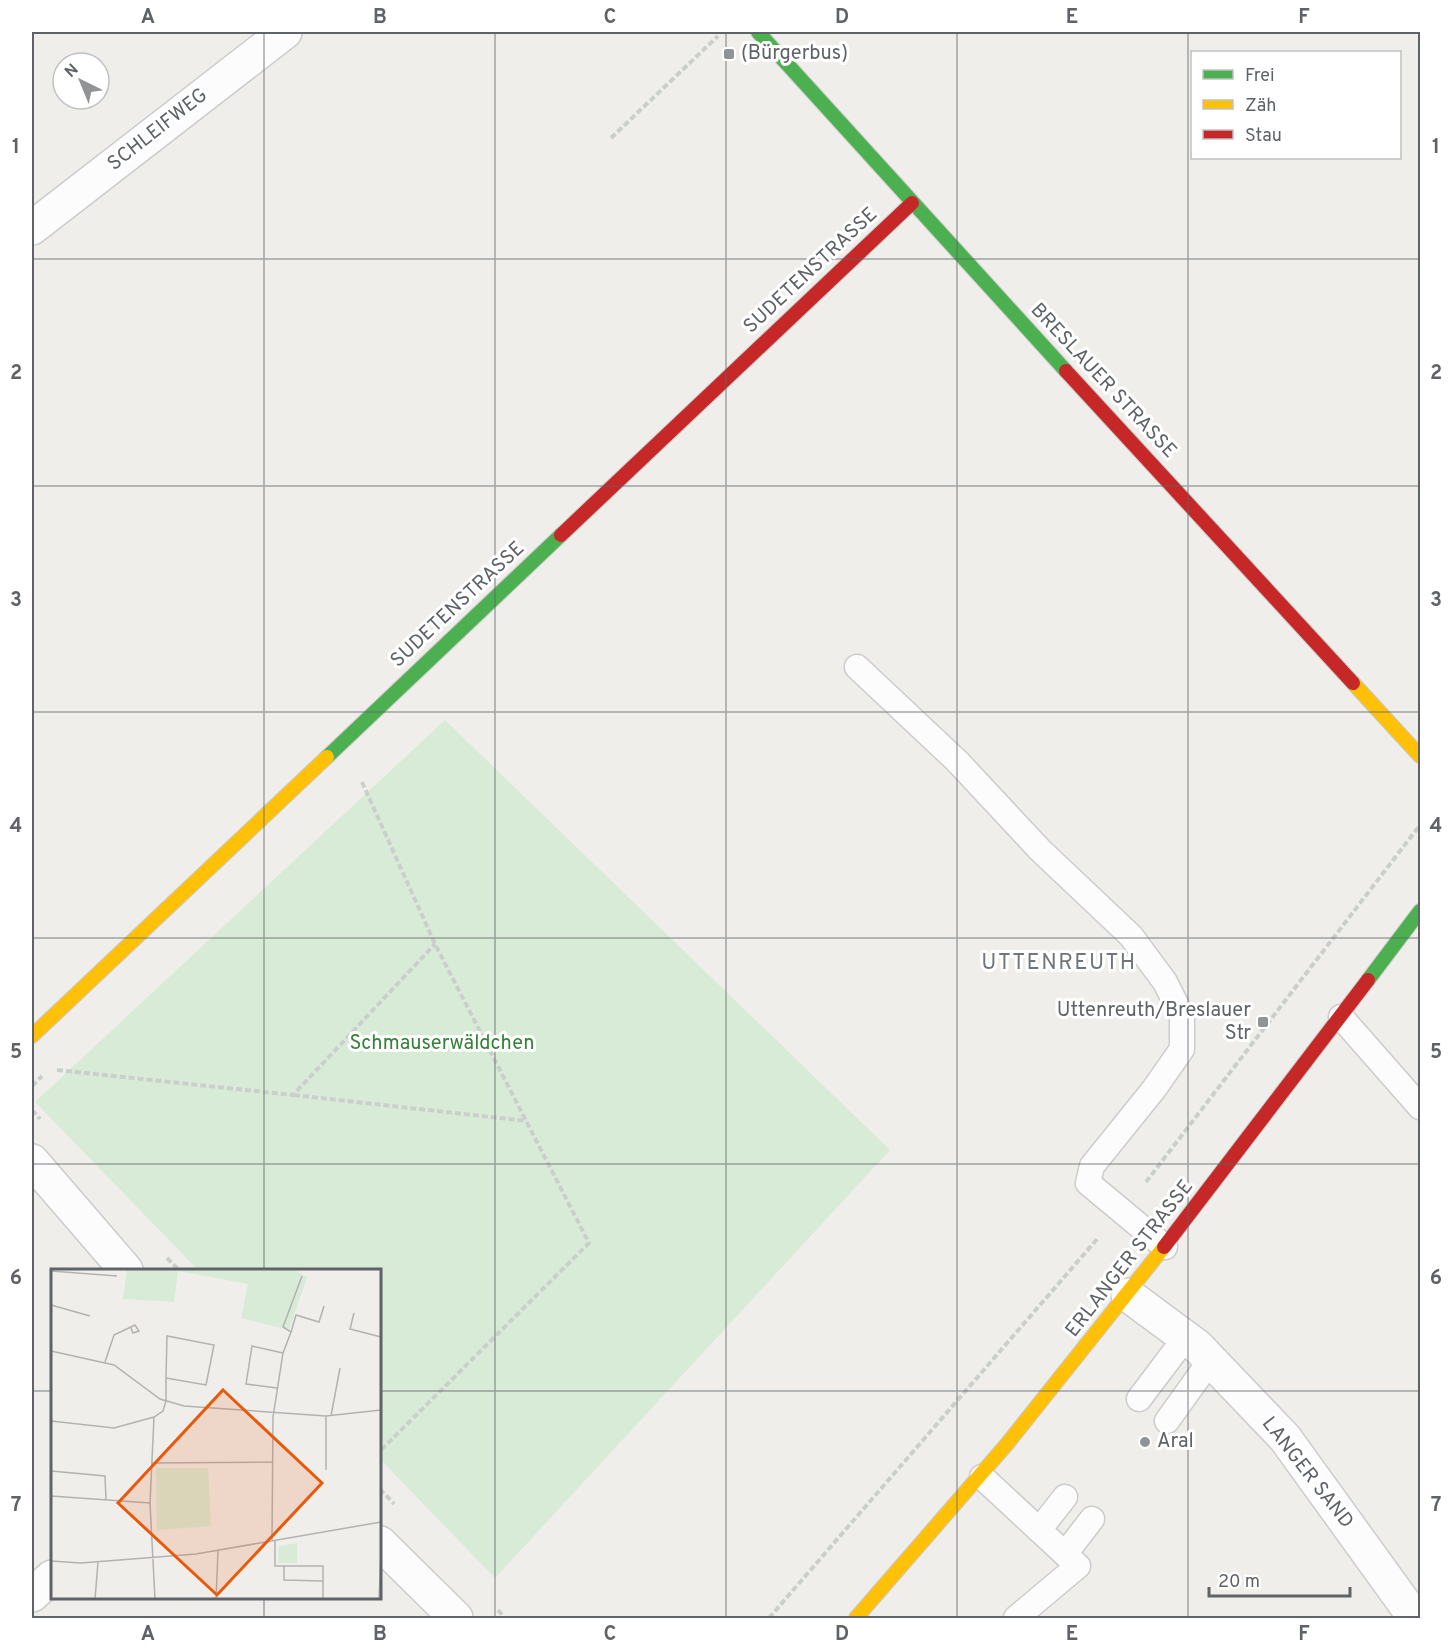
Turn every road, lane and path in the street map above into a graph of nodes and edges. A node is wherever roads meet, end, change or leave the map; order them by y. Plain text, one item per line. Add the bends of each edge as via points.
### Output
1 (285, 32) edge
2 (723, 32) edge
3 (758, 32) edge
4 (611, 138) dead end
5 (912, 203) junction
6 (32, 228) edge
7 (857, 667) dead end
8 (1420, 756) edge
9 (358, 774) dead end
10 (1420, 825) edge
11 (1420, 911) edge
12 (435, 944) junction
13 (1341, 1017) junction
14 (32, 1036) edge
15 (50, 1069) dead end
16 (293, 1095) junction
17 (1420, 1107) edge
18 (527, 1121) junction
19 (32, 1161) edge
20 (1121, 1211) junction
21 (1165, 1247) junction
22 (125, 1269) edge
23 (1128, 1295) junction
24 (1185, 1338) junction
25 (1210, 1361) junction
26 (1139, 1399) dead end
27 (1167, 1421) dead end
28 (381, 1450) edge
29 (982, 1477) junction
30 (1065, 1497) dead end
31 (1092, 1519) dead end
32 (1039, 1530) junction
33 (381, 1544) edge
34 (1065, 1554) junction
35 (51, 1578) edge
36 (32, 1595) edge
37 (456, 1618) edge
38 (769, 1618) edge
39 (856, 1618) edge
40 (1016, 1618) edge
41 (1416, 1618) edge

1 - 6 street, SCHLEIFWEG
2 - 4 path
3 - 5 street, BRESLAUER STRASSE
5 - 8 street, BRESLAUER STRASSE
5 - 14 street, SUDETENSTRASSE
7 - 20 lane via 1131,936 1165,982 1182,1016 1182,1049 1092,1166 1089,1183
9 - 12 path
10 - 20 path
11 - 13 street, ERLANGER STRASSE
12 - 16 path
12 - 18 path
13 - 17 lane
13 - 21 street, ERLANGER STRASSE
15 - 16 path
16 - 18 path
18 - 28 path via 589,1243
19 - 22 street
20 - 21 lane
20 - 38 path
21 - 23 street, ERLANGER STRASSE
23 - 24 street, LANGER SAND
23 - 29 street, ERLANGER STRASSE
24 - 25 street, LANGER SAND
24 - 26 lane
25 - 27 lane
25 - 41 street, LANGER SAND via 1285,1438
29 - 32 lane
29 - 39 street, ERLANGER STRASSE
30 - 32 lane
31 - 34 lane
32 - 34 lane
33 - 37 street
34 - 40 lane via 1078,1566
35 - 36 street

